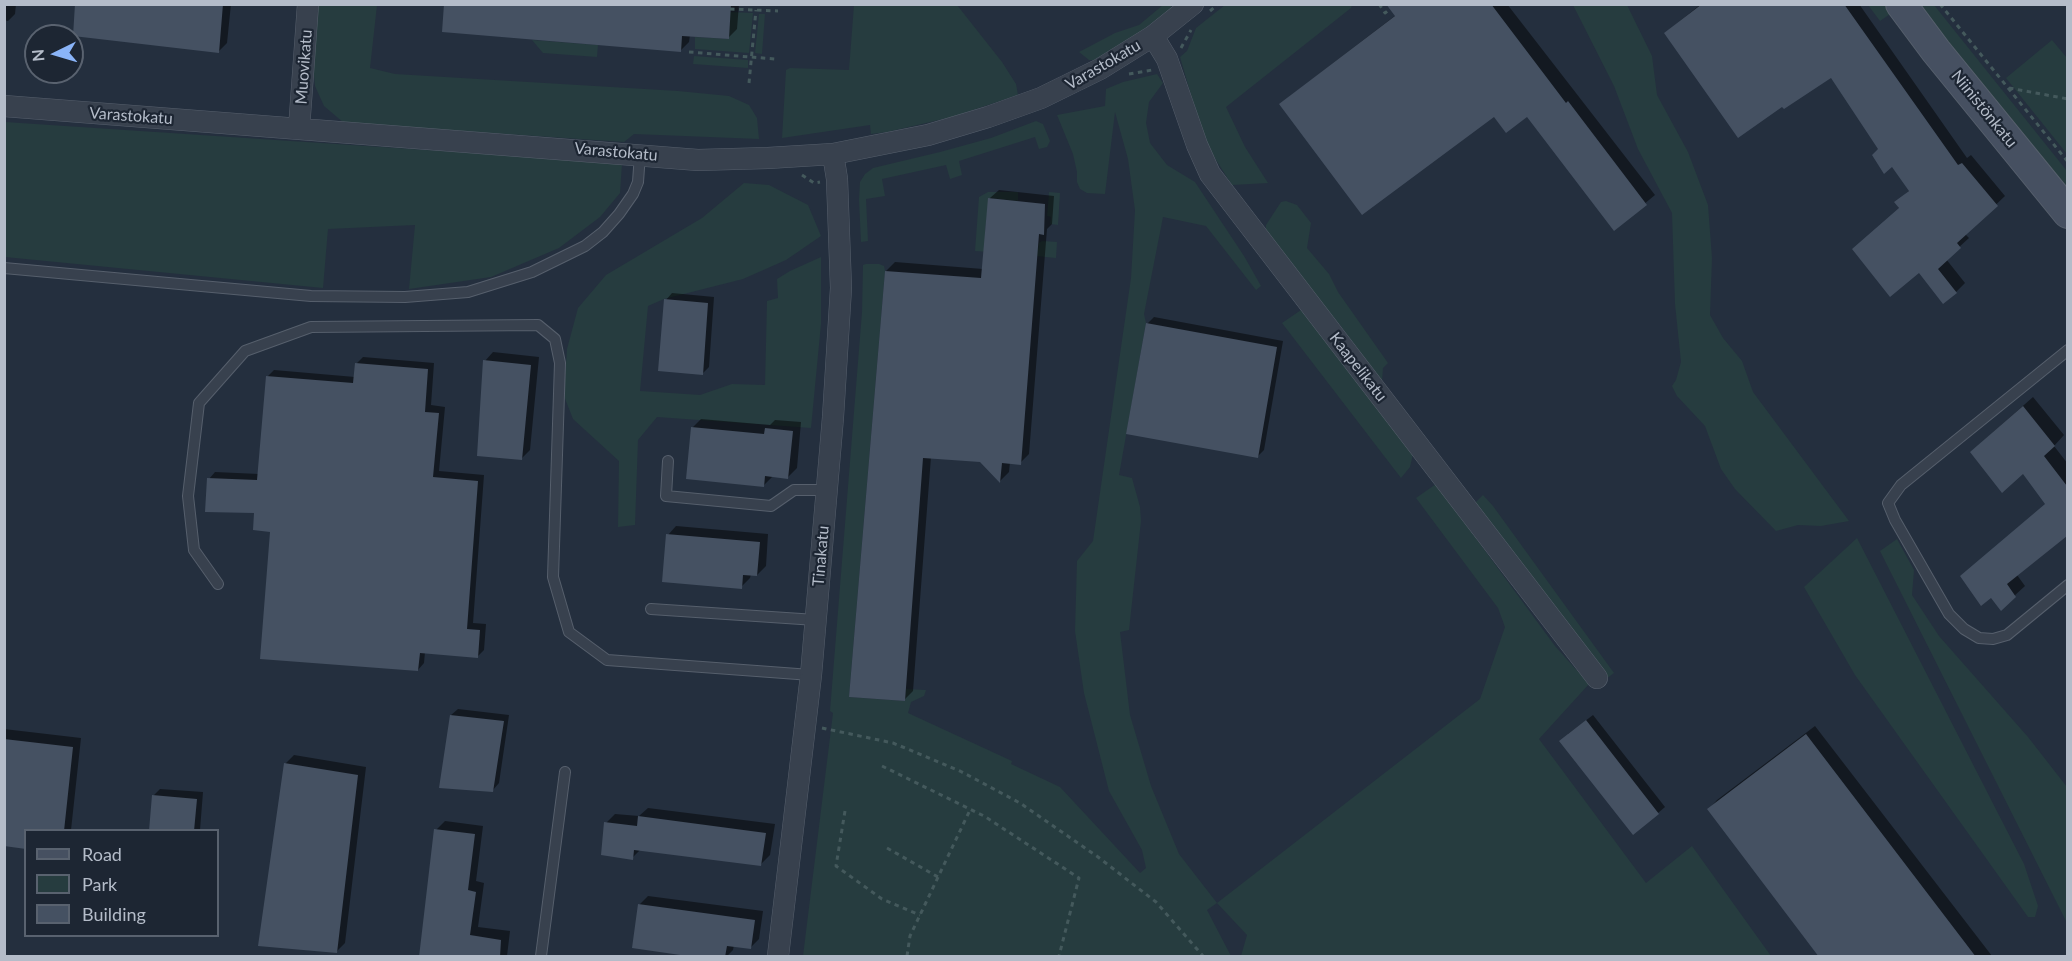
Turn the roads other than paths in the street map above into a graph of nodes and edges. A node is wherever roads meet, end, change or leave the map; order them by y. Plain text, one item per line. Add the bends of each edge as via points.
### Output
1 (308, 4) edge
2 (1193, 4) edge
3 (1902, 4) edge
4 (1153, 36) junction
5 (4, 106) edge
6 (299, 129) junction
7 (640, 154) junction
8 (833, 154) junction
9 (2067, 213) edge
10 (4, 268) edge
11 (2067, 350) edge
12 (668, 461) dead end
13 (827, 490) junction
14 (218, 584) dead end
15 (2067, 585) edge
16 (651, 609) dead end
17 (816, 620) junction
18 (811, 675) junction
19 (1597, 678) dead end
20 (566, 772) dead end
21 (541, 957) edge
22 (778, 957) edge

1 - 6 street, Muovikatu
2 - 4 street, Varastokatu
3 - 9 street, Niinistönkatu
4 - 8 street, Varastokatu via 1082,79 1041,98 928,135
4 - 19 street, Kaapelikatu via 1167,59 1210,174
5 - 6 street, Varastokatu
6 - 7 street, Varastokatu
7 - 8 street, Varastokatu via 698,160
7 - 10 lane via 633,194 603,232 585,246 532,272 468,292 405,297 311,296
8 - 13 street, Tinakatu via 841,288
11 - 15 lane via 1901,485 1888,503 1949,614 1979,638 2007,635
12 - 13 lane via 666,496 771,506 794,489
13 - 17 street, Tinakatu
14 - 18 lane via 194,550 188,496 199,403 245,351 311,327 538,325 555,339 560,363 553,577 569,632 607,660
16 - 17 lane
17 - 18 street, Tinakatu
18 - 22 street, Tinakatu
20 - 21 lane

